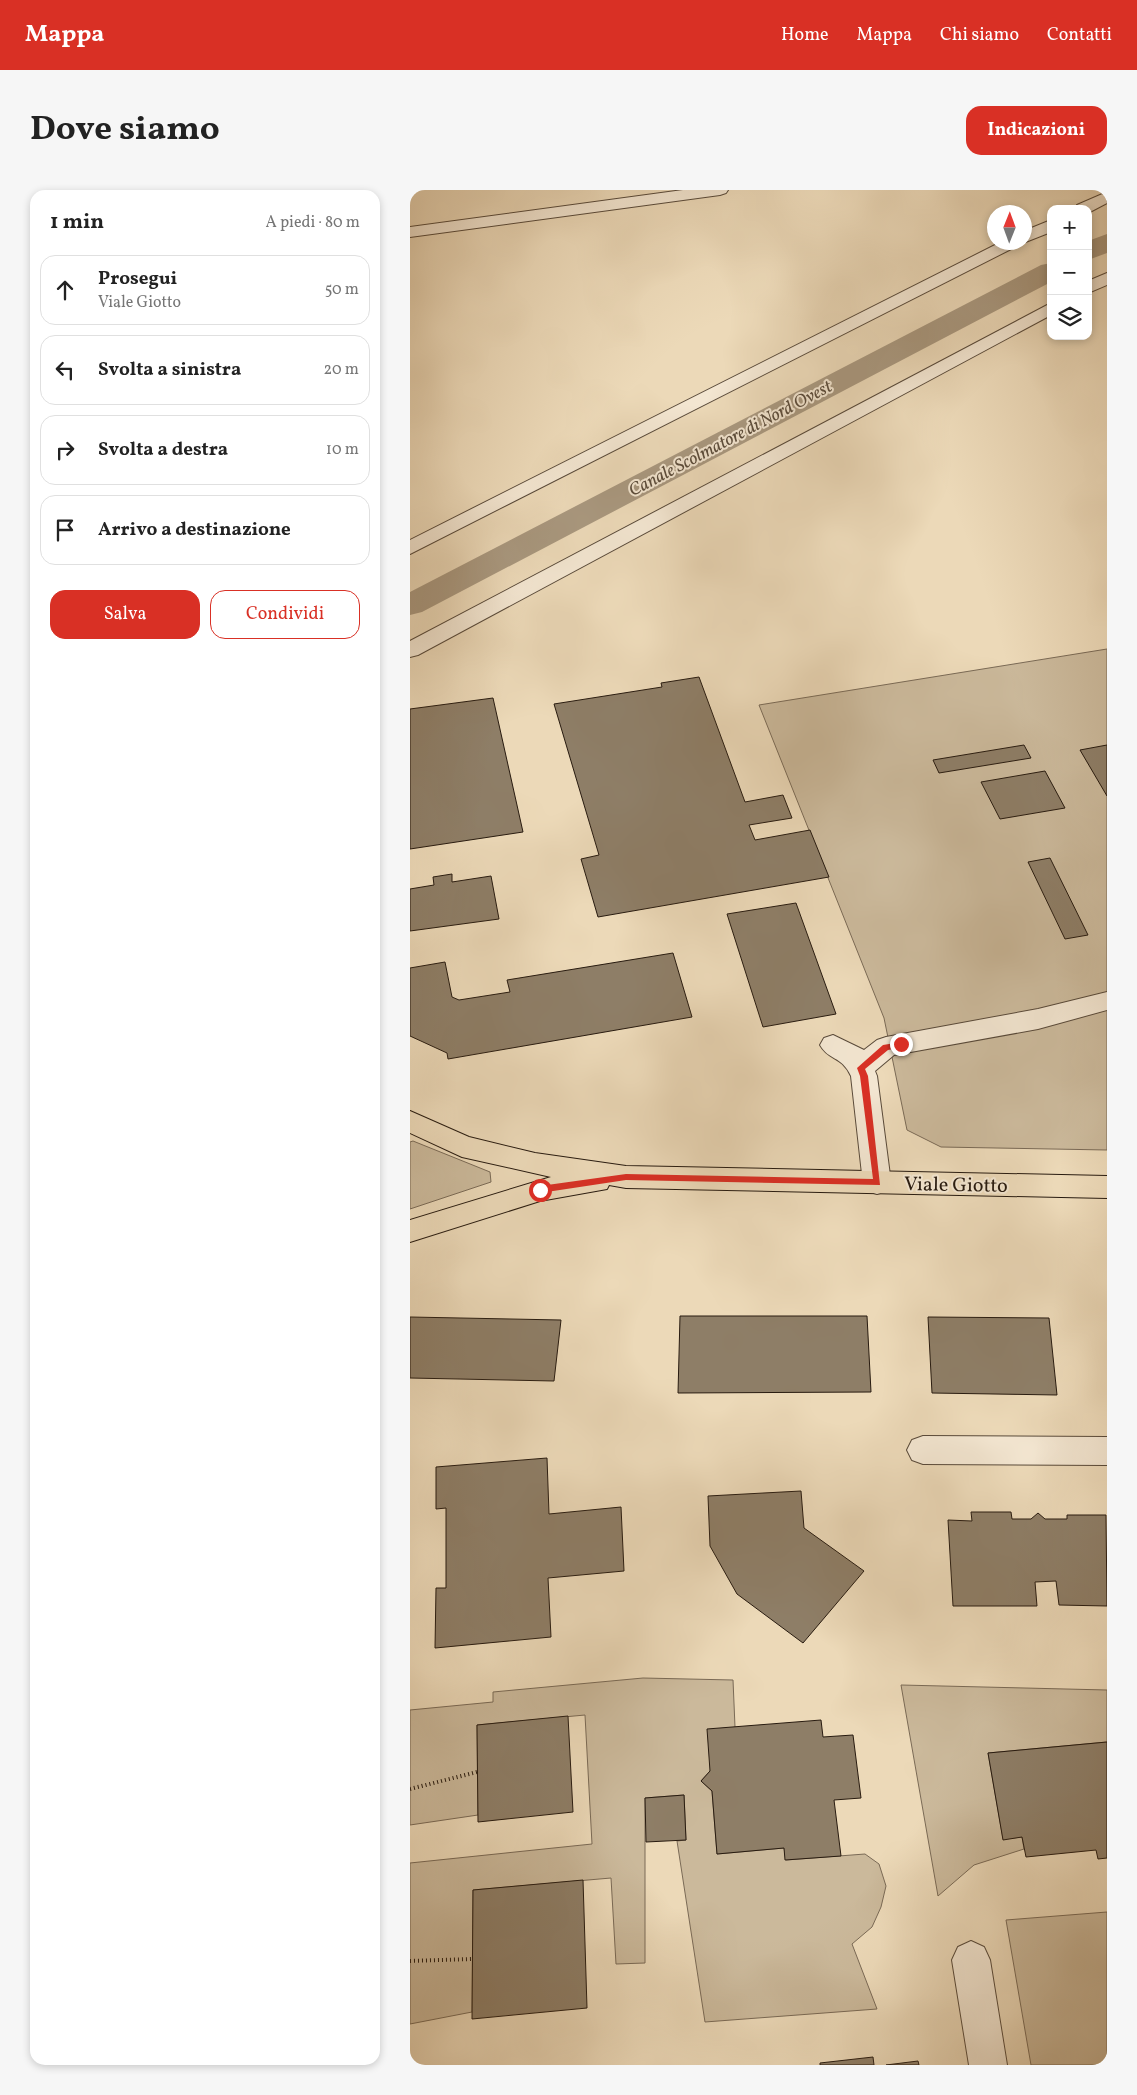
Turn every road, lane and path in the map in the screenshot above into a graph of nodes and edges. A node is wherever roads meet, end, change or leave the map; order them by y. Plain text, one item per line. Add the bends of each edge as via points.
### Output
1 (720, 190) edge
2 (1107, 197) edge
3 (1091, 205) edge
4 (1047, 227) edge
5 (410, 232) edge
6 (1032, 234) edge
7 (999, 250) edge
8 (1107, 278) edge
9 (1092, 286) edge
10 (1047, 310) edge
11 (410, 548) edge
12 (410, 650) edge
13 (1107, 1000) edge
14 (832, 1045) dead end
15 (860, 1068) junction
16 (410, 1121) edge
17 (626, 1177) junction
18 (878, 1183) junction
19 (1107, 1187) edge
20 (410, 1231) edge
21 (923, 1450) dead end
22 (1107, 1451) edge
23 (477, 1772) dead end
24 (410, 1789) edge
25 (472, 1959) dead end
26 (971, 1960) dead end
27 (410, 1961) edge
28 (988, 2065) edge

1 - 5 street
2 - 3 street
4 - 6 street
7 - 11 street
8 - 9 street
10 - 12 street
13 - 15 street via 1038,1019 886,1047
14 - 15 street via 856,1057
15 - 18 street via 864,1076
16 - 17 main road, Viale Giotto via 462,1146 535,1164
17 - 18 main road, Viale Giotto
17 - 20 main road, Viale Giotto via 540,1190
18 - 19 main road, Viale Giotto
21 - 22 street
23 - 24 path
25 - 27 path
26 - 28 street

